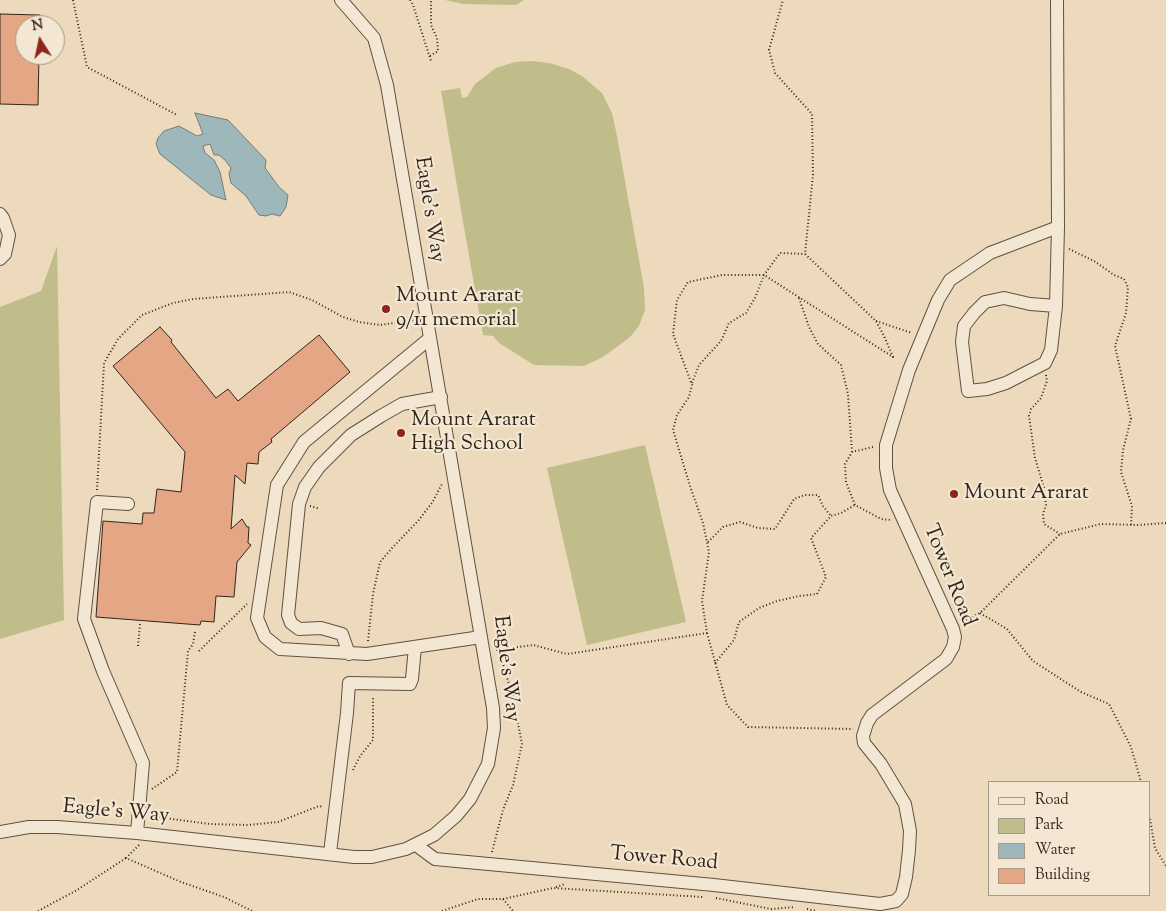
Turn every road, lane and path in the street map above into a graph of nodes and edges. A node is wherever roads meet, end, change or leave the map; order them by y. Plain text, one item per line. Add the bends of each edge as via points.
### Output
1 (73, 0) edge
2 (341, 0) edge
3 (410, 0) edge
4 (432, 0) edge
5 (783, 0) edge
6 (1056, 0) edge
7 (430, 56) junction
8 (431, 61) dead end
9 (177, 115) dead end
10 (0, 214) edge
11 (1058, 227) junction
12 (1058, 244) junction
13 (805, 254) junction
14 (0, 259) edge
15 (764, 276) junction
16 (799, 298) junction
17 (1056, 306) junction
18 (415, 320) dead end
19 (876, 321) junction
20 (923, 336) junction
21 (429, 339) junction
22 (1045, 363) junction
23 (692, 385) junction
24 (441, 397) junction
25 (886, 445) junction
26 (852, 452) junction
27 (445, 479) dead end
28 (97, 502) junction
29 (128, 504) dead end
30 (855, 505) junction
31 (831, 516) junction
32 (904, 521) junction
33 (1166, 523) edge
34 (1131, 525) junction
35 (1060, 534) junction
36 (707, 543) junction
37 (251, 600) dead end
38 (980, 613) junction
39 (140, 624) dead end
40 (953, 629) junction
41 (195, 632) dead end
42 (707, 633) junction
43 (482, 637) junction
44 (138, 646) dead end
45 (415, 647) junction
46 (499, 650) junction
47 (199, 651) dead end
48 (484, 652) junction
49 (349, 654) junction
50 (367, 654) junction
51 (715, 663) junction
52 (374, 684) junction
53 (865, 730) junction
54 (352, 772) dead end
55 (1141, 781) edge
56 (151, 790) dead end
57 (335, 808) junction
58 (1151, 825) edge
59 (142, 828) junction
60 (0, 832) edge
61 (416, 845) junction
62 (330, 853) junction
63 (126, 858) junction
64 (489, 864) junction
65 (1166, 866) edge
66 (704, 897) dead end
67 (713, 898) dead end
68 (503, 899) junction
69 (798, 907) dead end
70 (806, 909) dead end
71 (38, 911) edge
72 (252, 911) edge
73 (442, 911) edge
74 (513, 911) edge
75 (817, 911) edge

1 - 9 path via 87,67
2 - 21 street, Eagle's Way via 374,38 387,85
3 - 7 path
4 - 7 path via 431,25 438,51
5 - 13 path via 769,50 775,73 812,114 812,175
6 - 11 street
7 - 8 path
10 - 14 street via 9,235 5,254
11 - 12 street
11 - 20 street, Tower Road via 990,253 950,280
12 - 17 street
12 - 34 path via 1124,279 1128,288 1126,313 1115,346 1132,419 1123,450 1121,472 1132,506
13 - 15 path via 780,253
13 - 19 path
15 - 16 path
15 - 23 path via 746,312 729,323 721,341 700,365
15 - 23 path via 722,275 688,282 677,300 673,334
16 - 19 path via 893,357
16 - 26 path via 818,344 841,365 848,394
17 - 22 street via 1051,350
17 - 22 street via 1004,298 986,302 964,326 962,342 968,391 1006,383
18 - 28 path via 380,325 358,322 289,292 193,299 142,314 118,339 104,363
19 - 20 path
20 - 25 street, Tower Road
21 - 24 street, Eagle's Way
21 - 49 street via 304,442 277,485 257,618 265,637 280,649
22 - 35 path via 1047,381 1029,416 1035,458 1044,488 1044,524
23 - 36 path via 673,430
24 - 43 street, Eagle's Way
24 - 49 street via 402,404 351,435 319,467 305,487 299,504 288,614 291,623 299,628 321,628 342,634
25 - 26 path
25 - 32 street, Tower Road via 887,478
26 - 30 path via 845,464 846,482
27 - 50 path via 428,509 380,562
28 - 29 street
28 - 59 street via 84,619 143,763
30 - 31 path
30 - 32 path via 881,519
31 - 36 path via 818,495 805,494 794,499 775,529 740,522 723,527
31 - 51 path via 811,538 826,577 817,594 759,608 739,622 734,640
32 - 40 street, Tower Road
33 - 34 path
34 - 35 path via 1101,524
35 - 38 path
36 - 42 path via 702,601
37 - 47 path
38 - 40 path
38 - 55 path via 1007,629 1033,662 1081,692 1109,704 1131,747
39 - 44 path
40 - 53 street, Tower Road via 953,647 946,658 872,715
41 - 56 path via 188,651 178,772
42 - 46 path via 567,654 533,645
42 - 51 path
43 - 45 street
43 - 48 street, Eagle's Way
45 - 50 street
45 - 52 street via 410,684
46 - 48 path
46 - 64 path via 522,744
48 - 61 street, Eagle's Way via 494,728 488,764 470,799 456,816
49 - 50 street
51 - 53 path via 727,705 748,727
52 - 54 path via 373,740
52 - 57 street via 349,683
53 - 64 street, Tower Road via 864,743 905,804 910,831 906,877 902,894 896,901 880,904 714,884
57 - 59 path via 319,806 278,822 248,825 147,816
57 - 62 street
58 - 65 path via 1155,848
59 - 60 street, Eagle's Way via 57,827
59 - 62 street, Eagle's Way
59 - 63 path via 142,841
61 - 62 street, Eagle's Way via 372,857
61 - 64 street, Tower Road via 436,859
63 - 71 path
63 - 72 path
66 - 68 path via 553,888
67 - 69 path via 771,909
68 - 73 path via 478,899
68 - 74 path
70 - 75 path

